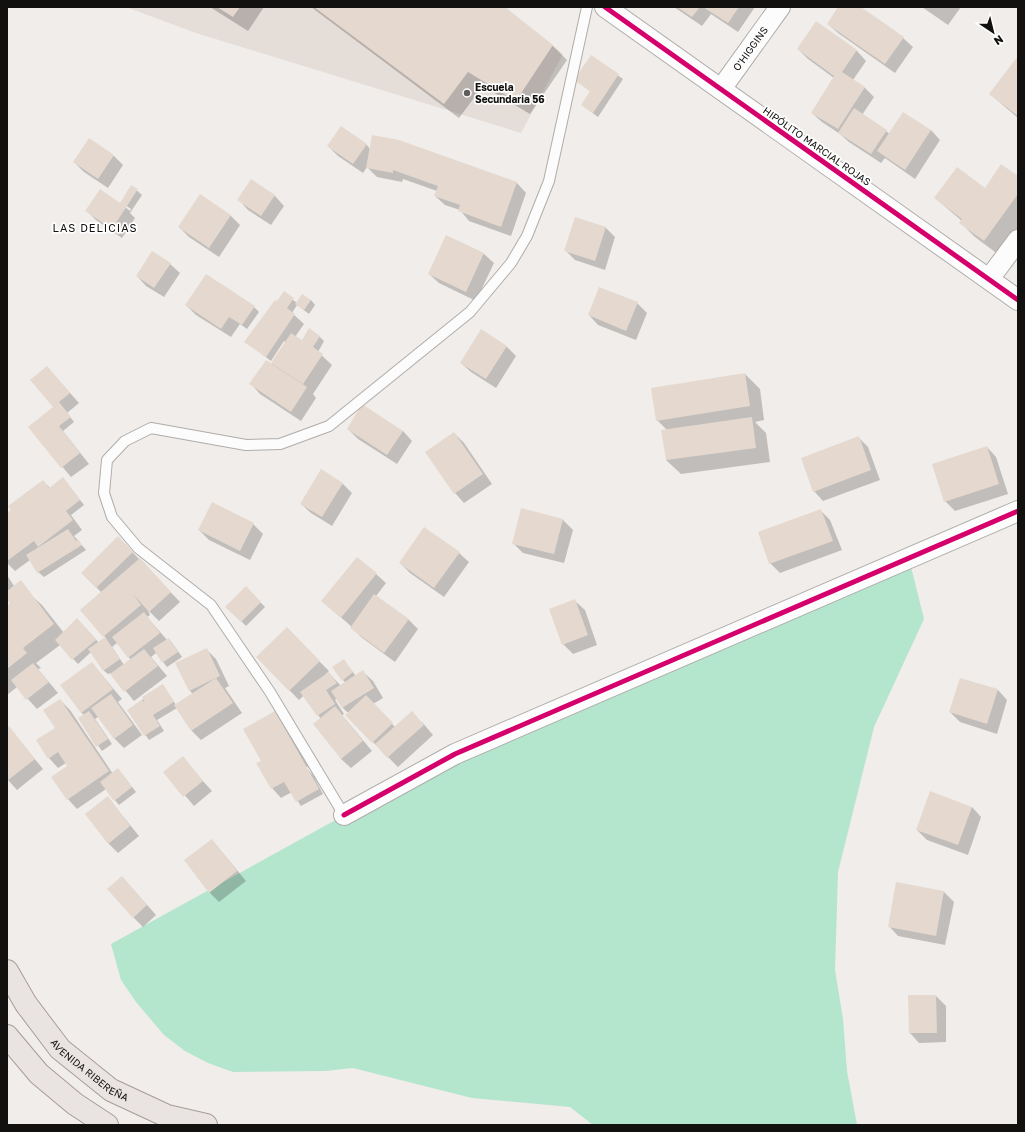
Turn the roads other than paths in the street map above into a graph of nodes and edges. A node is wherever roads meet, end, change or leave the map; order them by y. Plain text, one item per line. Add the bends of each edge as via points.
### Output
1 (587, 7) edge
2 (605, 7) edge
3 (780, 7) edge
4 (721, 89) junction
5 (1018, 240) edge
6 (989, 279) junction
7 (1018, 300) edge
8 (1018, 511) edge
9 (344, 815) joint
10 (7, 971) edge
11 (7, 1036) edge
12 (107, 1125) edge
13 (206, 1125) edge

1 - 9 lane via 549,181 527,236 511,263 470,312 329,426 280,444 246,445 152,428 125,441 107,460 104,493 112,517 138,548 211,605 270,692
2 - 4 street, HIPÓLITO MARCIAL ROJAS
3 - 4 street, O'HIGGINS
4 - 6 street, HIPÓLITO MARCIAL ROJAS
5 - 6 street
6 - 7 street, HIPÓLITO MARCIAL ROJAS
8 - 9 street via 456,754
10 - 13 main road, AVENIDA RIBEREÑA via 26,1004 60,1049 111,1090 167,1116
11 - 12 main road via 40,1074 75,1104

